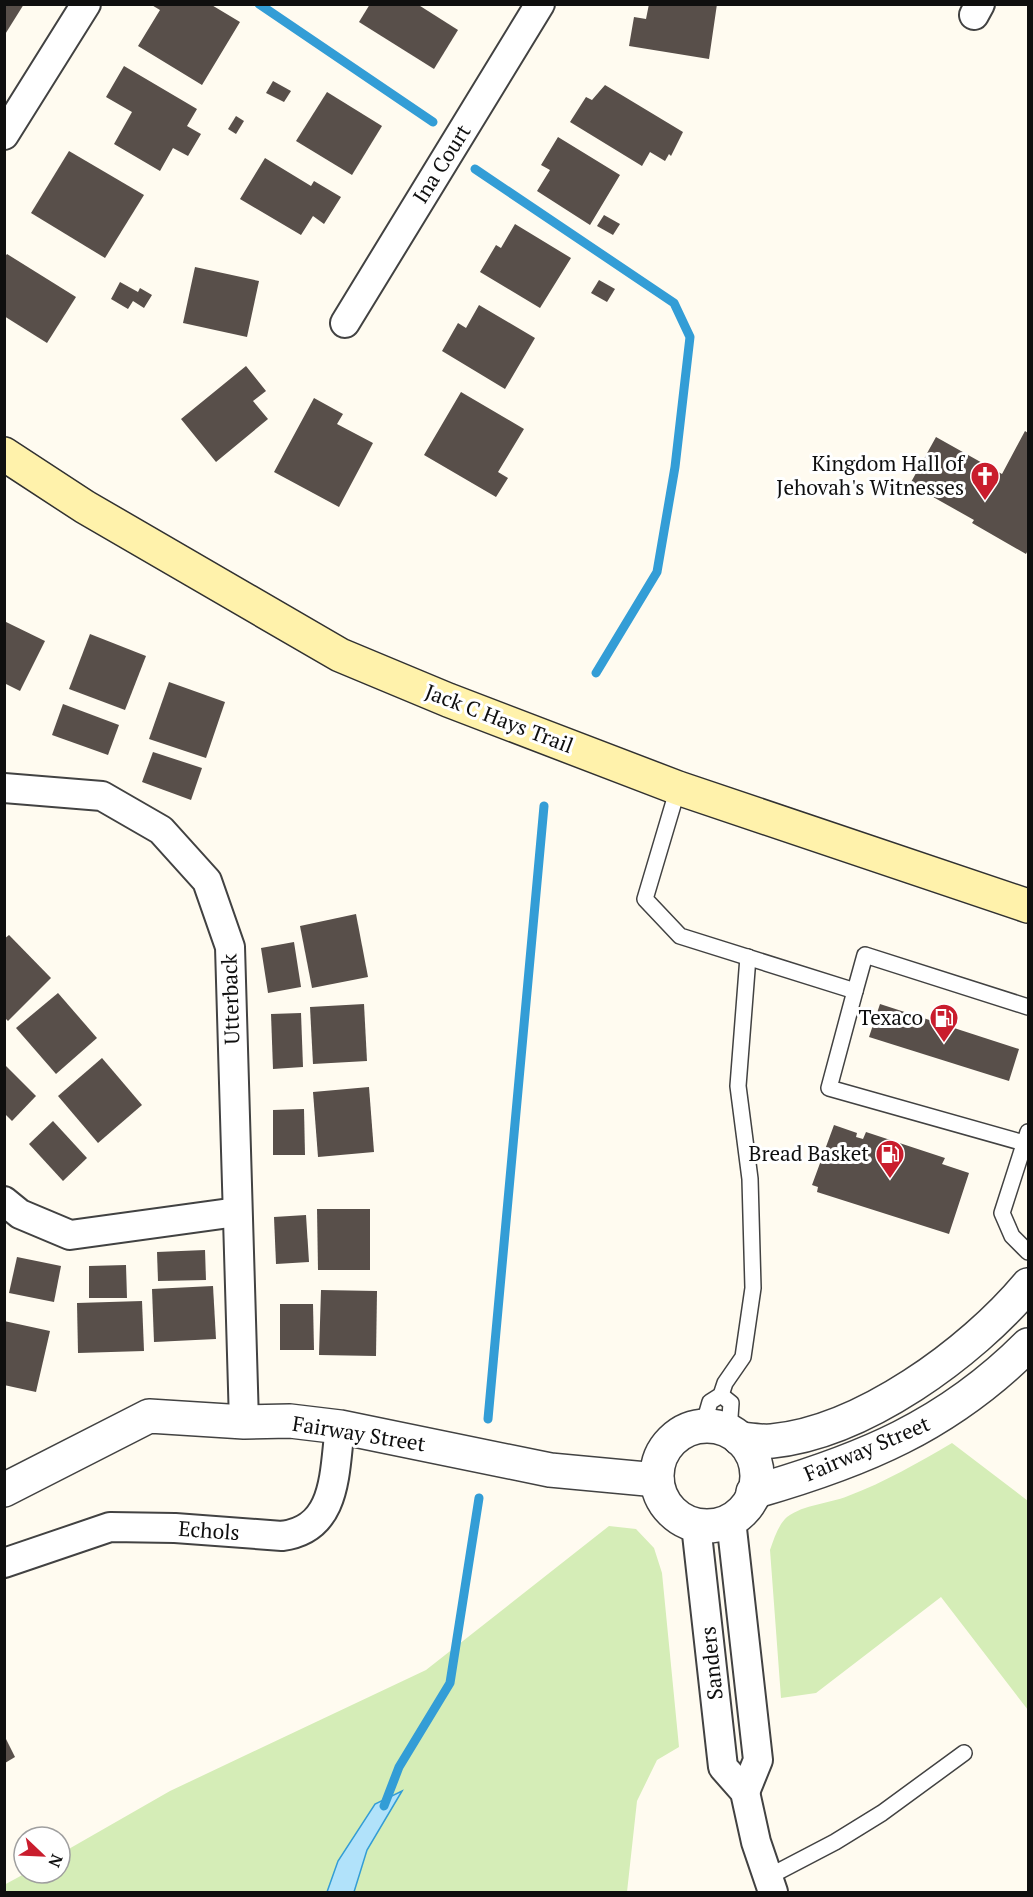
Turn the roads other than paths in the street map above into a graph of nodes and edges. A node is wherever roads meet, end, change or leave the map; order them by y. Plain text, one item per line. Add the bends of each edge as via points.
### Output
1 (86, 4) edge
2 (540, 4) edge
3 (4, 135) edge
4 (345, 323) dead end
5 (4, 454) edge
6 (4, 788) edge
7 (678, 788) junction
8 (1029, 906) edge
9 (748, 957) junction
10 (855, 991) junction
11 (1029, 1007) edge
12 (1027, 1138) edge
13 (4, 1201) edge
14 (237, 1212) junction
15 (1029, 1252) edge
16 (1029, 1285) edge
17 (1029, 1345) edge
18 (721, 1395) junction
19 (244, 1422) junction
20 (340, 1427) junction
21 (724, 1432) junction
22 (657, 1480) junction
23 (4, 1490) edge
24 (753, 1492) junction
25 (731, 1520) junction
26 (696, 1525) junction
27 (4, 1563) edge
28 (964, 1753) dead end
29 (746, 1792) junction
30 (770, 1885) edge

1 - 3 street
2 - 4 street, Ina Court
5 - 7 main road, Jack C Hays Trail via 85,507 340,655
6 - 14 street, Utterback via 102,796 161,830 207,881 230,946
7 - 8 main road, Jack C Hays Trail
7 - 9 lane via 645,899 680,936
9 - 10 lane
9 - 18 lane via 738,1086 750,1179 753,1287 743,1357
10 - 11 lane via 865,955
10 - 12 lane via 829,1088
12 - 15 lane via 1002,1213 1012,1236
13 - 14 street via 20,1214 70,1235
14 - 19 street, Utterback
16 - 21 street, Fairway Street via 992,1325 957,1354 851,1418 768,1441
17 - 24 street, Fairway Street via 981,1388 904,1438 808,1476
18 - 21 lane via 731,1403
18 - 21 lane via 710,1402
19 - 20 street, Fairway Street via 290,1421
19 - 23 street, Fairway Street via 149,1416
20 - 22 street, Fairway Street via 550,1470
20 - 27 street, Echols via 327,1505 318,1520 296,1534 110,1527
21 - 22 street via 677,1435 660,1457
21 - 24 street via 754,1461
22 - 26 street via 669,1509
24 - 25 street via 742,1512
25 - 26 street via 719,1525
25 - 29 street, Sanders via 758,1760
26 - 29 street, Sanders via 723,1767
28 - 30 lane via 882,1813
29 - 30 street, Sanders

